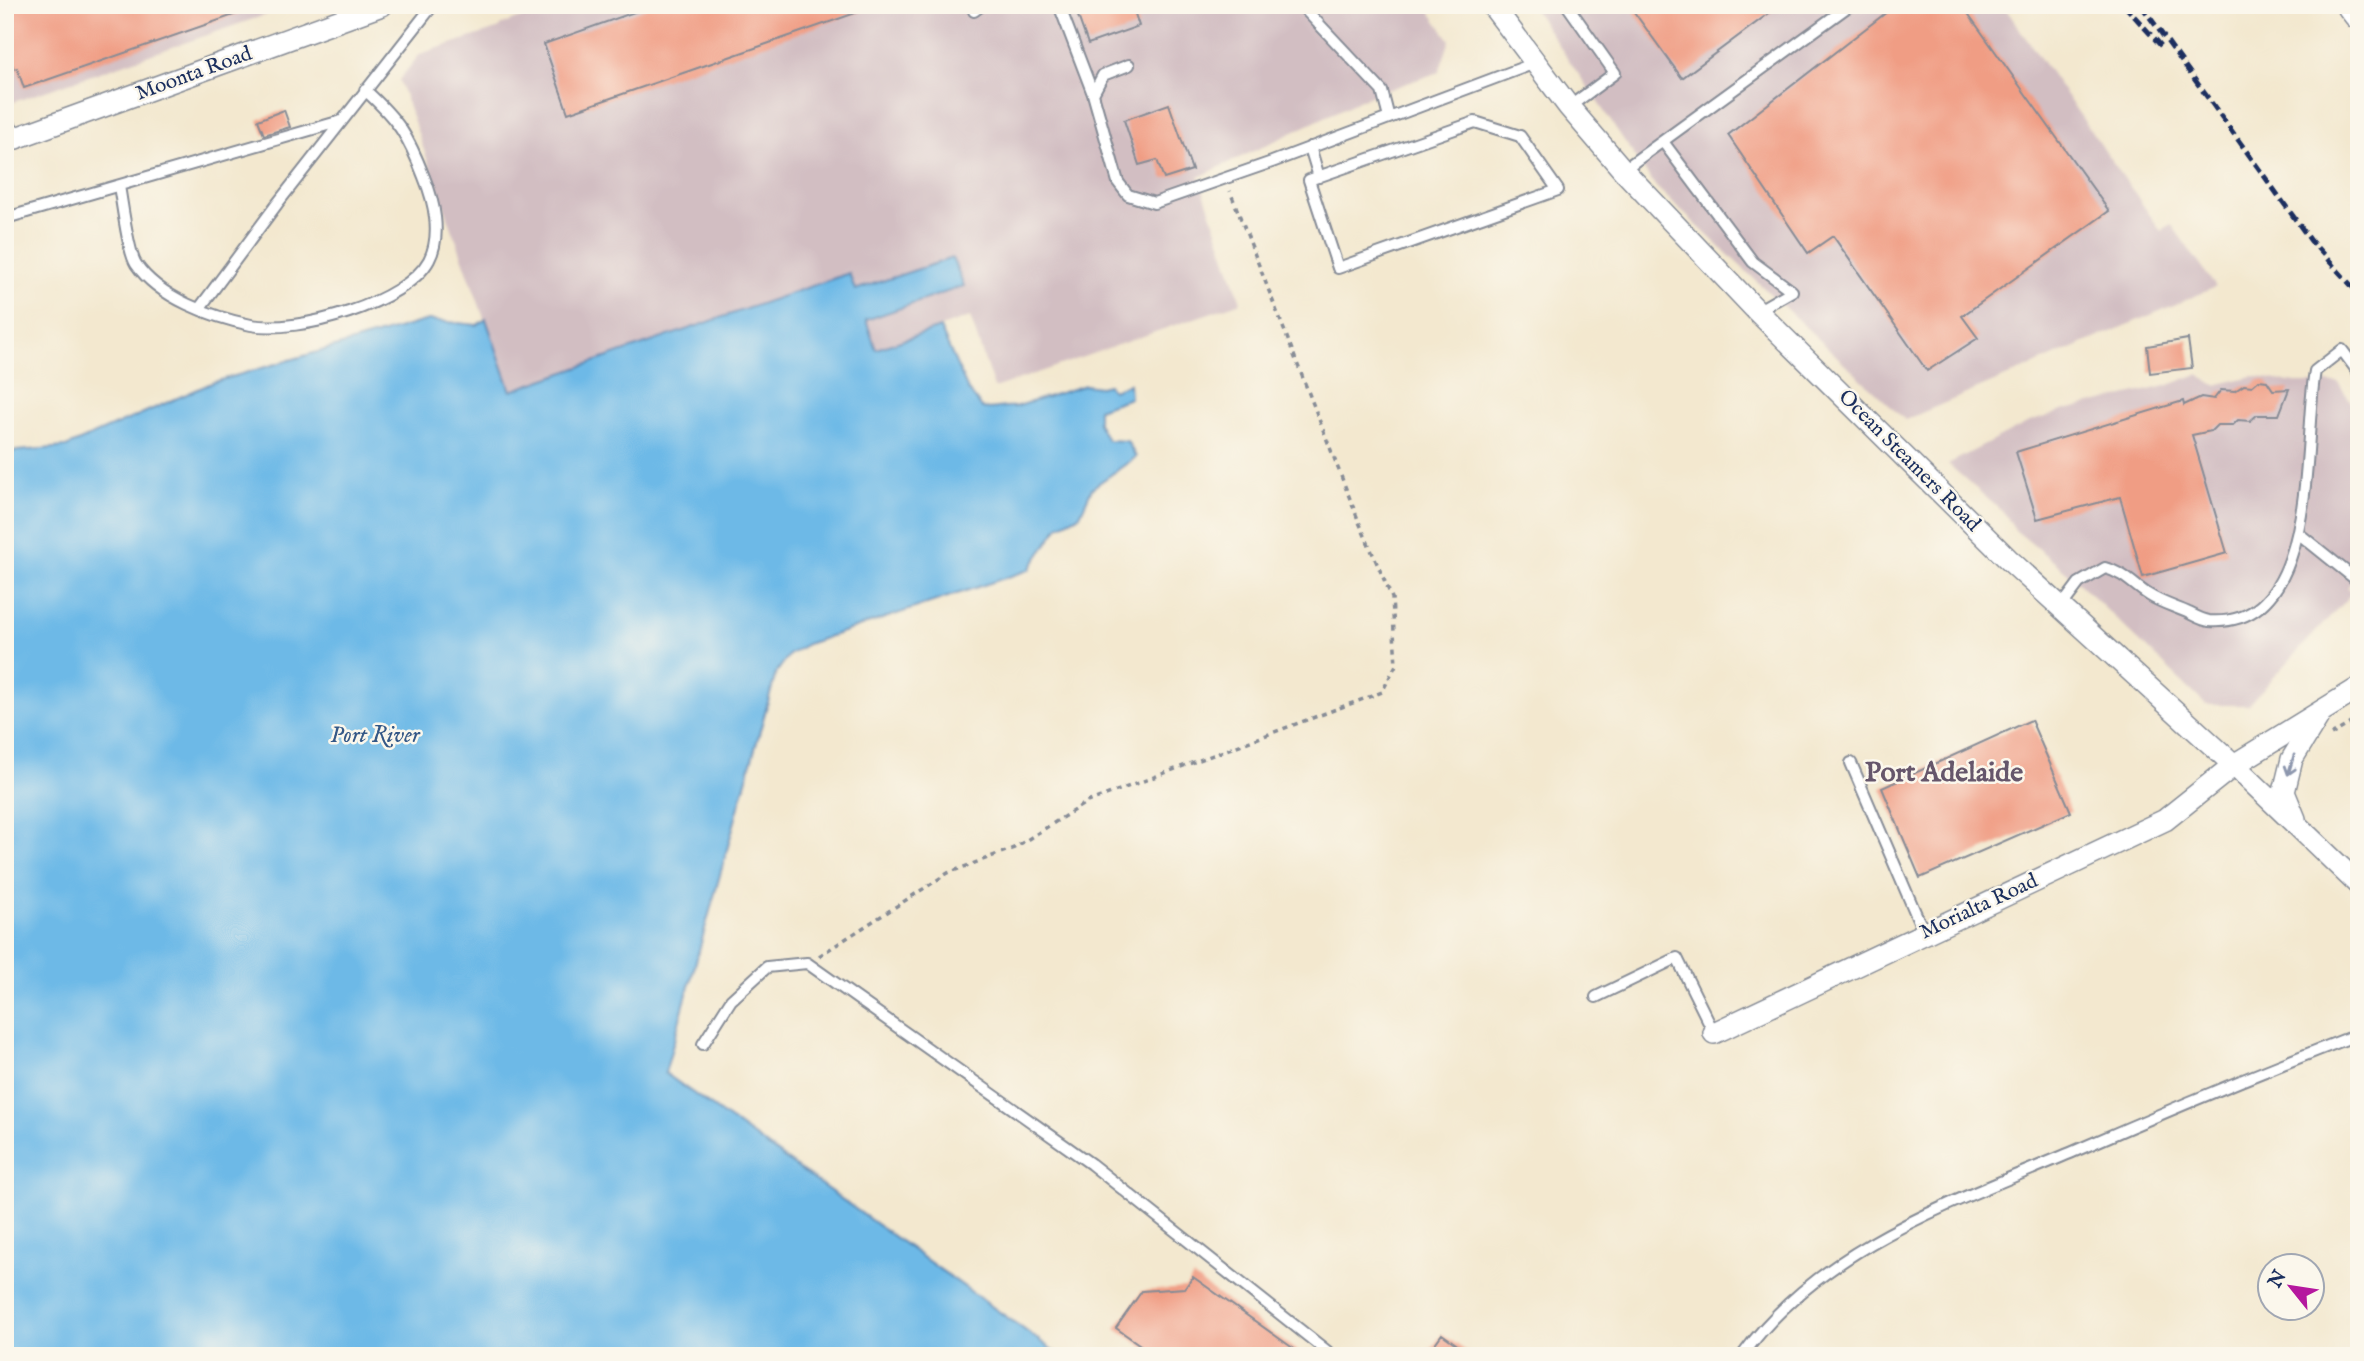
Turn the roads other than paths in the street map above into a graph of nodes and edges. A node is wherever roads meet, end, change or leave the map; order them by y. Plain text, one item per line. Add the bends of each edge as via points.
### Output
1 (382, 5) edge
2 (433, 5) edge
3 (976, 5) edge
4 (982, 5) edge
5 (1059, 5) edge
6 (1301, 5) edge
7 (1492, 5) edge
8 (1567, 5) edge
9 (1850, 5) edge
10 (2353, 5) edge
11 (2359, 14) edge
12 (1535, 63) junction
13 (1129, 65) dead end
14 (365, 90) junction
15 (1093, 94) junction
16 (1569, 107) junction
17 (5, 112) edge
18 (1389, 118) junction
19 (341, 121) junction
20 (10, 140) edge
21 (1664, 142) junction
22 (1310, 147) junction
23 (1623, 170) junction
24 (1319, 177) junction
25 (119, 186) junction
26 (5, 212) edge
27 (199, 309) junction
28 (1757, 311) junction
29 (2359, 373) edge
30 (2298, 533) junction
31 (2359, 582) edge
32 (2061, 607) junction
33 (2359, 688) edge
34 (2324, 707) junction
35 (1851, 764) dead end
36 (2234, 765) junction
37 (2300, 828) junction
38 (2359, 885) edge
39 (1924, 933) junction
40 (1596, 997) dead end
41 (1714, 1033) joint
42 (2359, 1034) edge
43 (703, 1044) dead end
44 (1333, 1356) edge
45 (1742, 1356) edge

1 - 20 street, Moonta Road
2 - 14 lane
3 - 4 lane via 974,11
5 - 15 lane
6 - 18 lane via 1382,91
7 - 12 street, Ocean Steamers Road
8 - 16 lane via 1615,73
9 - 21 lane
10 - 11 street
12 - 16 street, Ocean Steamers Road
12 - 18 lane
13 - 15 lane via 1103,75
14 - 19 lane
14 - 27 lane via 396,118 430,191 436,225 430,258 415,279 369,306 300,324 254,326
15 - 22 lane via 1118,182 1128,195 1154,203
16 - 23 street, Ocean Steamers Road
17 - 20 lane
18 - 22 lane
19 - 25 lane
19 - 27 lane
21 - 23 lane
21 - 28 lane via 1753,262 1792,291
22 - 24 lane
23 - 28 street, Ocean Steamers Road
24 - 24 lane via 1309,180 1338,268 1558,190 1520,136 1475,122
25 - 26 lane via 13,216
25 - 27 lane via 135,262 160,288
28 - 32 street, Ocean Steamers Road
29 - 30 lane via 2342,350 2315,371
30 - 31 lane
30 - 32 lane via 2288,566 2266,600 2244,617 2207,621 2148,594 2121,572 2105,568 2079,583
32 - 36 street, Ocean Steamers Road
33 - 34 street, Morialta Road
34 - 36 street, Morialta Road
34 -> 37 street via 2292,759 2284,792
35 - 39 lane
36 - 37 street, Ocean Steamers Road
36 - 39 street, Morialta Road via 2165,820
37 - 38 street, Ocean Steamers Road
39 - 41 street, Morialta Road
40 - 41 lane via 1677,958
42 - 45 lane via 2126,1128 1881,1237 1814,1280 1764,1325
43 - 44 lane via 731,1000 767,967 807,963 1091,1164

